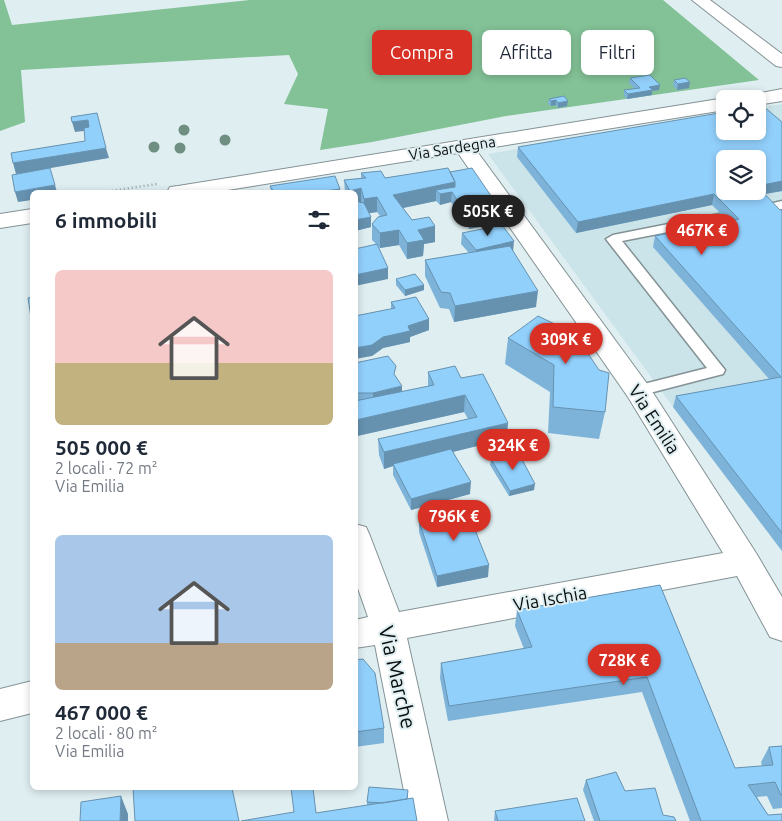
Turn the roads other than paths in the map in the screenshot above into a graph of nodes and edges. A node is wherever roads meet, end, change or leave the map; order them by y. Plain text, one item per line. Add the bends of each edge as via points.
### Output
1 (700, 0) edge
2 (782, 62) edge
3 (782, 95) edge
4 (766, 98) edge
5 (716, 105) edge
6 (462, 146) junction
7 (230, 189) edge
8 (213, 190) edge
9 (782, 206) edge
10 (765, 209) edge
11 (30, 216) edge
12 (724, 217) edge
13 (0, 221) edge
14 (638, 390) junction
15 (358, 544) edge
16 (745, 562) junction
17 (388, 627) junction
18 (782, 627) edge
19 (358, 633) edge
20 (30, 698) edge
21 (0, 705) edge
22 (429, 821) edge

1 - 2 street
3 - 4 street
5 - 6 street, Via Sardegna
6 - 7 street, Via Sardegna
6 - 14 street, Via Emilia
7 - 8 street, Via Sardegna
9 - 10 lane
11 - 13 street
12 - 14 lane via 613,239 718,370
14 - 16 street, Via Emilia
15 - 17 street, Via Marche
16 - 17 street, Via Ischia
16 - 18 street, Via Emilia
17 - 19 street, Via Ischia
17 - 22 street, Via Marche
20 - 21 street

